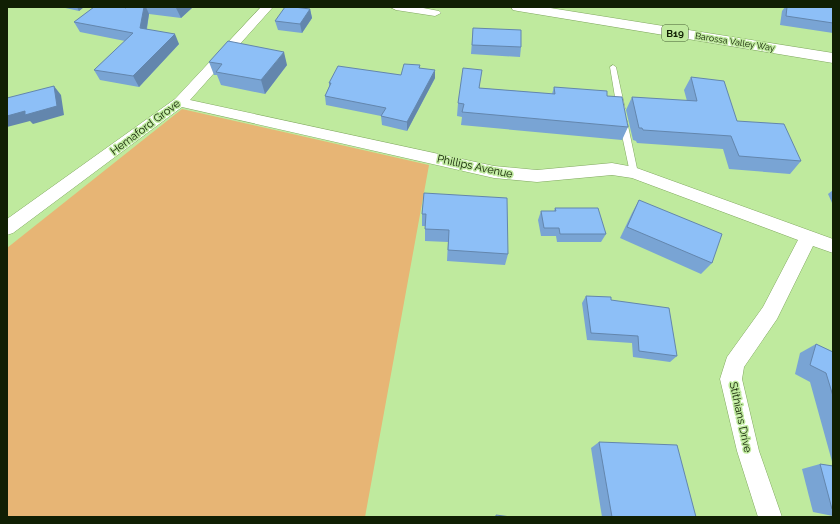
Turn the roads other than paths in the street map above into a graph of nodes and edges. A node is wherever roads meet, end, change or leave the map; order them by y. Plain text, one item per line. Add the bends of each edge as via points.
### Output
1 (266, 7) edge
2 (396, 7) edge
3 (518, 7) edge
4 (435, 13) dead end
5 (833, 58) edge
6 (613, 67) dead end
7 (180, 102) junction
8 (634, 173) junction
9 (7, 228) edge
10 (808, 238) junction
11 (833, 246) edge
12 (770, 517) edge

1 - 7 street, Hemaford Grove
2 - 4 street
3 - 5 main road, Barossa Valley Way / B19
6 - 8 lane
7 - 8 street, Phillips Avenue via 509,174 537,176 612,169
7 - 9 street, Hemaford Grove
8 - 10 street, Phillips Avenue
10 - 11 street, Phillips Avenue
10 - 12 street, Stithians Drive via 770,313 734,364 732,379 735,402

